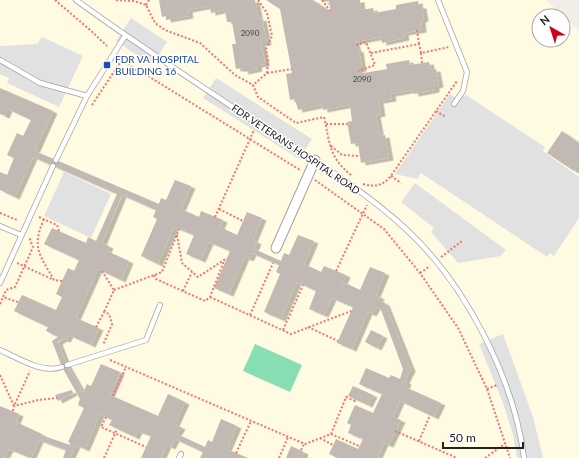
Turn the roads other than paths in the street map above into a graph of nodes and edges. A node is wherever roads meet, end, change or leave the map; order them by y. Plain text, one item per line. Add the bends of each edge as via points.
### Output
1 (76, 0) edge
2 (438, 0) edge
3 (125, 36) junction
4 (0, 60) edge
5 (87, 96) junction
6 (454, 104) dead end
7 (56, 160) dead end
8 (315, 160) junction
9 (54, 166) dead end
10 (0, 226) edge
11 (21, 235) junction
12 (276, 248) dead end
13 (0, 283) edge
14 (160, 305) dead end
15 (0, 350) edge
16 (524, 458) edge

1 - 3 lane, FDR VETERANS HOSPITAL ROAD
2 - 6 lane via 467,72 463,91
3 - 5 lane
3 - 8 lane, FDR VETERANS HOSPITAL ROAD
4 - 5 lane via 40,83
5 - 7 lane
8 - 12 street
8 - 16 lane, FDR VETERANS HOSPITAL ROAD via 346,181 408,231 455,286 476,322 504,382
9 - 11 lane
10 - 11 lane
11 - 13 lane
14 - 15 lane via 146,340 53,370 27,363

